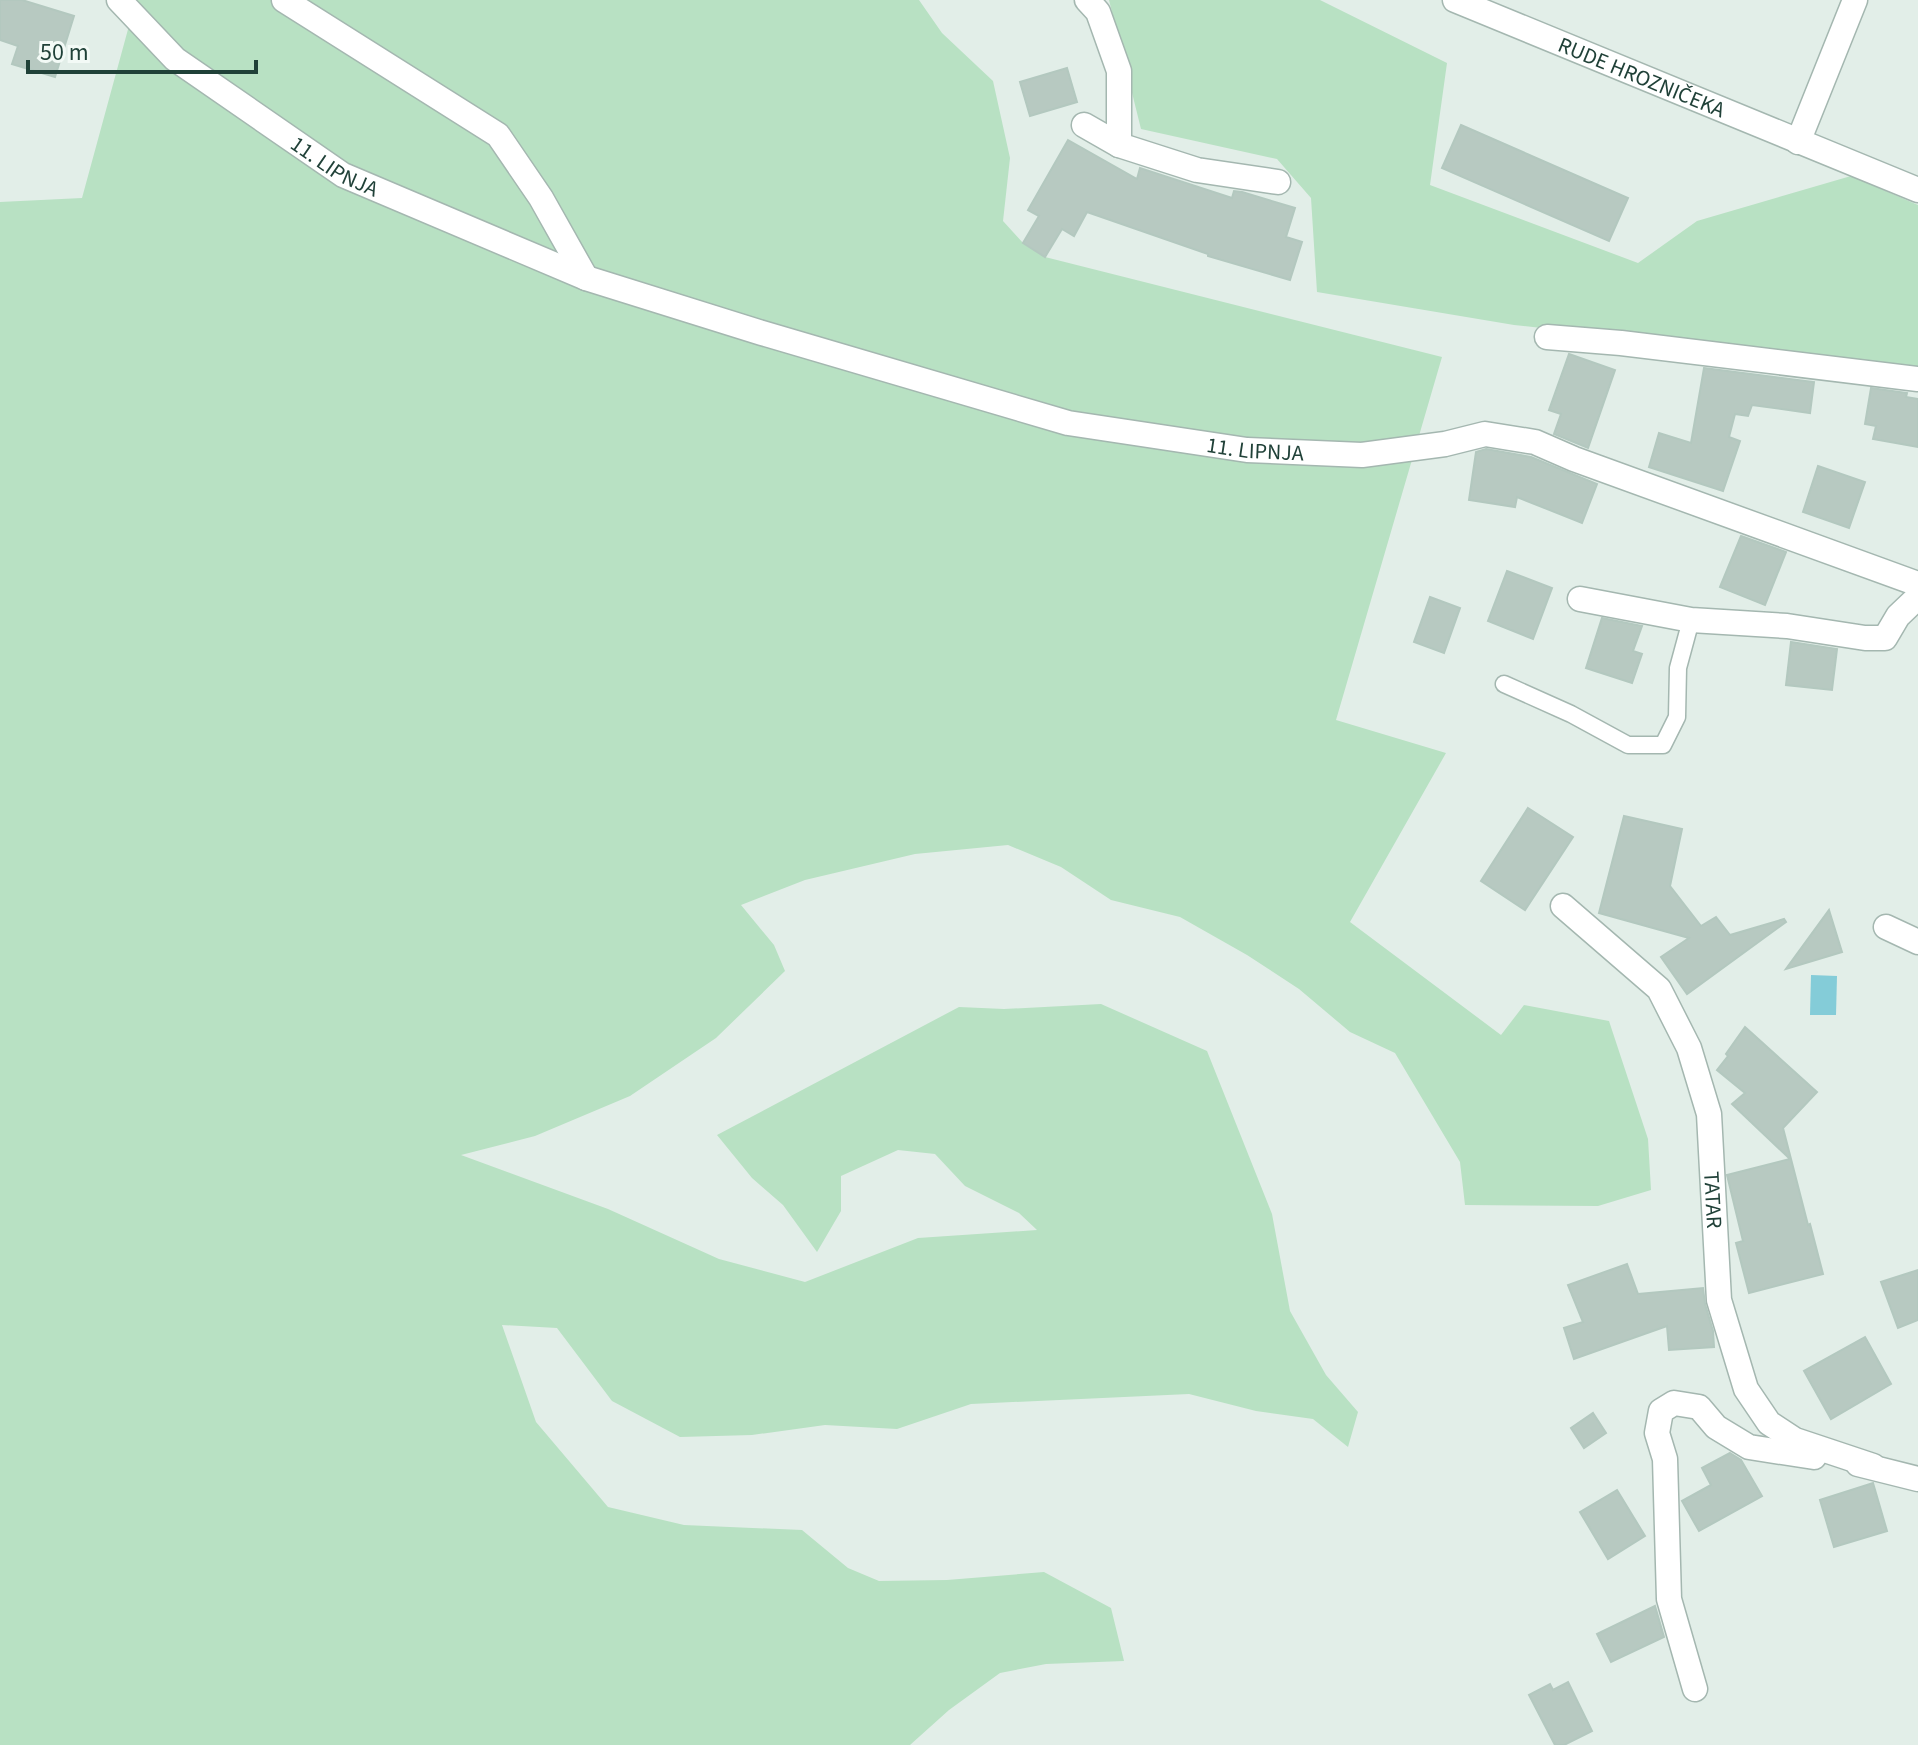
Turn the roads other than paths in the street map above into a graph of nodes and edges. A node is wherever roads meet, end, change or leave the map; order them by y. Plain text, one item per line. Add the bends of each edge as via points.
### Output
1 (119, 0) edge
2 (284, 0) edge
3 (1087, 0) edge
4 (1455, 0) edge
5 (1855, 0) edge
6 (1490, 7) edge
7 (1084, 125) dead end
8 (1798, 142) junction
9 (1119, 145) junction
10 (1278, 182) dead end
11 (1918, 190) edge
12 (586, 278) junction
13 (1547, 337) dead end
14 (1918, 379) edge
15 (1918, 584) edge
16 (1918, 597) edge
17 (1580, 599) dead end
18 (1691, 620) junction
19 (1504, 684) dead end
20 (1563, 906) dead end
21 (1886, 927) dead end
22 (1918, 942) edge
23 (1873, 1466) junction
24 (1918, 1479) edge
25 (1695, 1689) dead end

1 - 12 street, 11. LIPNJA via 175,59 343,175
2 - 12 street via 498,135
3 - 9 street via 1098,12 1119,71
4 - 6 street, RUDE HROZNIČEKA
5 - 8 street
6 - 8 street, RUDE HROZNIČEKA
7 - 9 street
8 - 11 street, RUDE HROZNIČEKA
9 - 10 street via 1197,170
12 - 15 street, 11. LIPNJA via 1068,423 1261,451 1362,455 1485,434 1535,442
13 - 14 street
16 - 18 street via 1885,638
17 - 18 street
18 - 19 lane via 1678,668 1677,717 1663,745 1628,745
20 - 23 street, TATAR via 1659,989 1689,1048 1709,1114 1719,1300 1746,1389 1769,1423 1795,1440
21 - 22 street
23 - 24 street, TATAR
23 - 25 street, TATAR via 1749,1447 1716,1427 1699,1407 1674,1403 1661,1411 1657,1433 1665,1459 1669,1599

